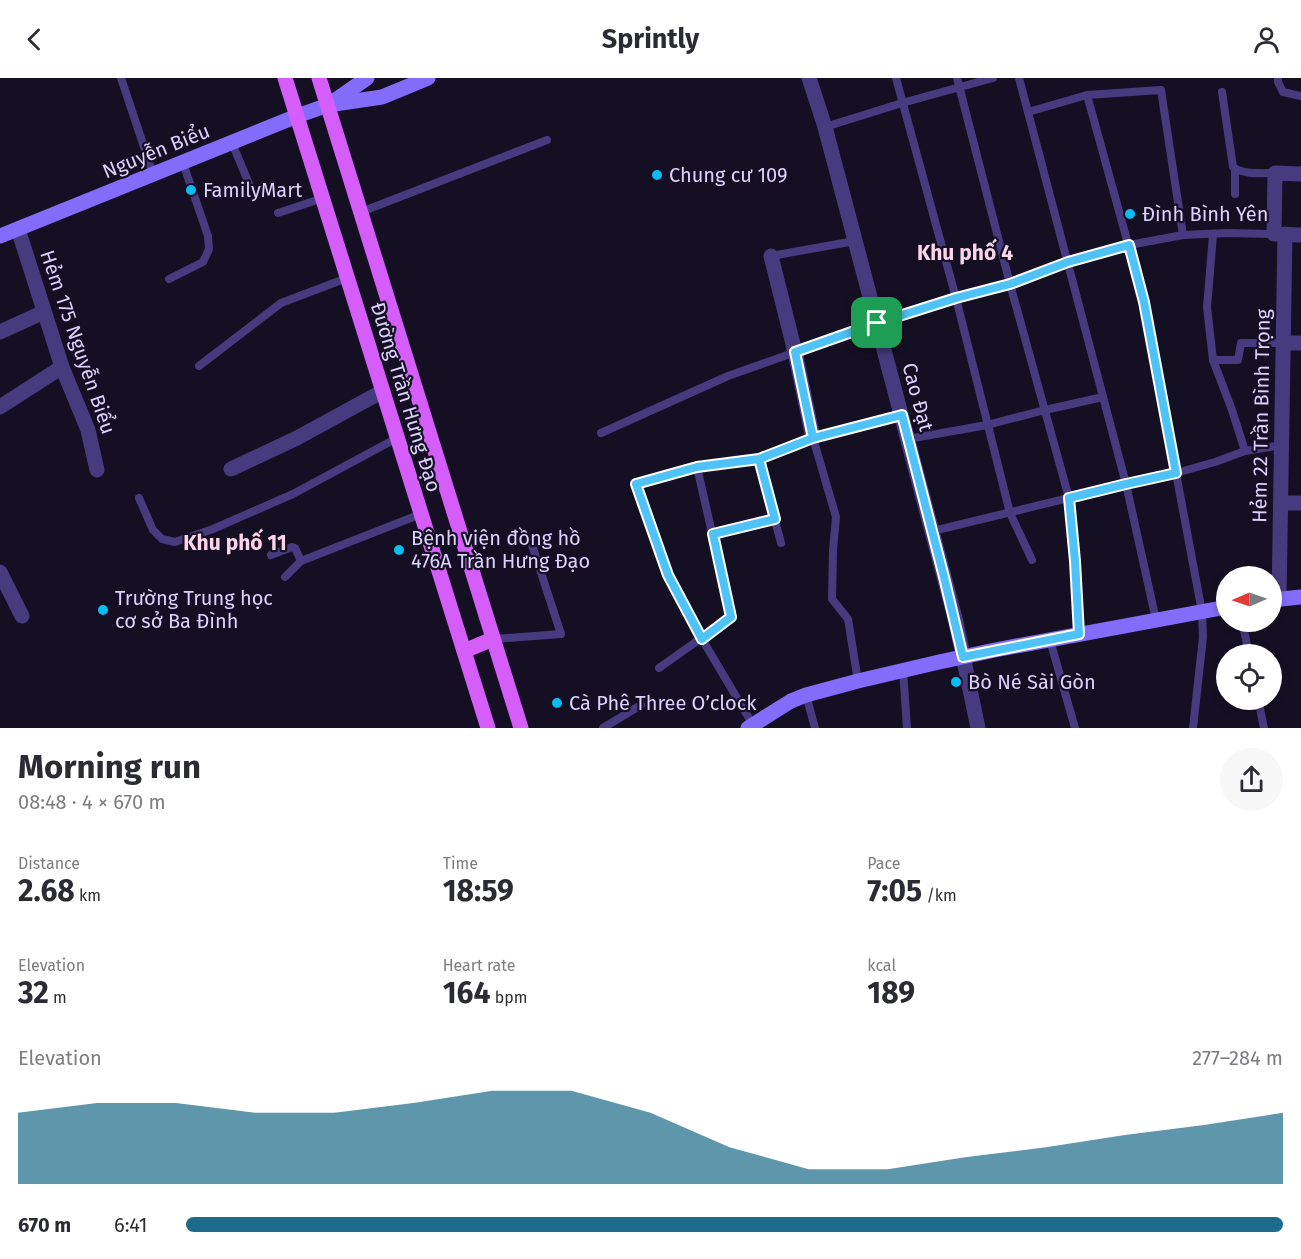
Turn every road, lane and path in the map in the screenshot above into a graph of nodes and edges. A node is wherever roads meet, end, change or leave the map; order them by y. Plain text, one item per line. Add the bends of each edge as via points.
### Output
1 (121, 78) edge
2 (285, 78) edge
3 (319, 78) edge
4 (367, 78) edge
5 (428, 78) edge
6 (809, 78) edge
7 (896, 78) edge
8 (993, 78) edge
9 (1019, 78) edge
10 (1278, 78) edge
11 (958, 82) edge
12 (1222, 92) dead end
13 (1087, 95) junction
14 (1301, 96) edge
15 (902, 103) junction
16 (328, 105) junction
17 (1029, 112) junction
18 (297, 116) junction
19 (825, 127) junction
20 (547, 140) dead end
21 (232, 143) junction
22 (183, 163) junction
23 (1235, 169) junction
24 (1275, 173) junction
25 (153, 174) junction
26 (1301, 174) edge
27 (250, 186) dead end
28 (1235, 194) dead end
29 (323, 198) junction
30 (361, 212) junction
31 (278, 213) dead end
32 (18, 229) junction
33 (1183, 235) junction
34 (1213, 235) junction
35 (1287, 235) edge
36 (0, 236) edge
37 (855, 241) junction
38 (1129, 245) junction
39 (771, 256) joint
40 (1068, 262) junction
41 (347, 278) junction
42 (169, 279) dead end
43 (1010, 284) junction
44 (956, 298) junction
45 (44, 312) junction
46 (877, 323) junction
47 (0, 332) edge
48 (1284, 343) junction
49 (1301, 343) edge
50 (795, 352) junction
51 (1213, 360) junction
52 (199, 366) dead end
53 (62, 367) junction
54 (383, 391) junction
55 (1103, 397) junction
56 (0, 408) edge
57 (1045, 410) junction
58 (902, 415) junction
59 (987, 425) junction
60 (601, 433) dead end
61 (397, 438) junction
62 (813, 438) junction
63 (908, 439) junction
64 (1282, 445) junction
65 (1245, 451) junction
66 (759, 459) junction
67 (697, 467) junction
68 (231, 469) dead end
69 (97, 470) dead end
70 (1176, 473) junction
71 (1126, 484) junction
72 (139, 498) dead end
73 (1069, 498) junction
74 (1281, 503) junction
75 (1301, 503) edge
76 (1010, 513) junction
77 (421, 514) junction
78 (775, 519) junction
79 (933, 531) junction
80 (713, 534) junction
81 (530, 539) dead end
82 (781, 543) dead end
83 (272, 555) dead end
84 (1032, 560) dead end
85 (301, 561) junction
86 (1278, 566) edge
87 (0, 572) edge
88 (285, 577) dead end
89 (1301, 597) edge
90 (1282, 599) edge
91 (1216, 609) edge
92 (1202, 612) junction
93 (22, 616) dead end
94 (1156, 620) junction
95 (1079, 634) junction
96 (493, 639) junction
97 (702, 639) junction
98 (1050, 640) junction
99 (464, 651) junction
100 (963, 657) junction
101 (659, 668) dead end
102 (903, 670) junction
103 (858, 681) junction
104 (806, 695) junction
105 (641, 705) dead end
106 (1260, 710) edge
107 (750, 726) edge
108 (488, 728) edge
109 (521, 728) edge
110 (603, 728) edge
111 (816, 728) edge
112 (907, 728) edge
113 (978, 728) edge
114 (1075, 728) edge
115 (1193, 728) edge
116 (1264, 728) edge

1 - 25 lane
2 - 18 main road, Đường Trần Hưng Đạo
3 - 16 main road, Đường Trần Hưng Đạo
4 - 16 street, Nguyễn Biểu
5 - 16 street, Nguyễn Biểu via 382,97
6 - 19 street, Cao Đạt
7 - 15 lane
8 - 11 lane
9 - 17 lane
10 - 14 lane via 1283,92
11 - 15 lane
11 - 43 lane
12 - 23 lane
13 - 17 lane
13 - 33 lane via 1161,90
13 - 38 lane
15 - 19 lane
15 - 44 lane
16 - 18 street, Nguyễn Biểu
16 - 30 main road, Đường Trần Hưng Đạo
17 - 40 lane
18 - 21 street, Nguyễn Biểu
18 - 29 main road, Đường Trần Hưng Đạo
19 - 37 street, Cao Đạt
20 - 30 lane
21 - 22 street, Nguyễn Biểu
21 - 27 lane
22 - 25 street, Nguyễn Biểu
22 - 42 lane via 209,249 203,262
23 - 24 lane
23 - 28 lane
24 - 26 street
24 - 35 street, Hẻm 22 Trần Bình Trọng
25 - 32 street, Nguyễn Biểu
29 - 31 lane
29 - 41 main road, Đường Trần Hưng Đạo
30 - 96 main road, Đường Trần Hưng Đạo
32 - 36 street, Nguyễn Biểu
32 - 45 street, Hẻm 175 Nguyễn Biểu
33 - 34 lane
33 - 38 lane
34 - 35 lane
34 - 51 lane via 1207,307
35 - 48 street, Hẻm 22 Trần Bình Trọng
37 - 39 lane
37 - 46 street, Cao Đạt
38 - 40 lane
38 - 70 lane via 1144,302
39 - 50 street
40 - 43 lane
40 - 55 lane
41 - 52 lane via 281,303
41 - 54 main road, Đường Trần Hưng Đạo
43 - 44 lane
43 - 57 lane
44 - 46 lane
44 - 59 lane
45 - 47 street
45 - 53 street, Hẻm 175 Nguyễn Biểu
46 - 50 lane
46 - 58 street, Cao Đạt
48 - 49 street
48 - 51 lane via 1241,343 1238,360
48 - 64 street, Hẻm 22 Trần Bình Trọng
50 - 60 lane via 728,376
50 - 62 street
51 - 65 lane
53 - 56 street
53 - 69 street, Hẻm 175 Nguyễn Biểu via 88,430
54 - 61 main road, Đường Trần Hưng Đạo
54 - 68 street
55 - 57 lane
55 - 71 lane
57 - 59 lane
57 - 73 lane
58 - 62 lane
58 - 63 street, Cao Đạt
59 - 63 lane
59 - 76 lane
61 - 72 lane via 293,494 176,542 162,539 153,530
61 - 77 main road, Đường Trần Hưng Đạo
62 - 66 lane
62 - 103 lane via 836,517 832,599 849,619
63 - 79 street, Cao Đạt
64 - 65 lane
64 - 74 street, Hẻm 22 Trần Bình Trọng
65 - 70 lane
66 - 67 lane
66 - 78 lane
67 - 80 lane
67 - 97 lane via 636,484 668,575
70 - 71 lane
70 - 92 lane
71 - 73 lane
71 - 94 lane
73 - 76 lane
73 - 95 lane
74 - 75 street
74 - 86 street, Hẻm 22 Trần Bình Trọng
76 - 79 lane
76 - 84 lane
77 - 85 lane
77 - 99 main road, Đường Trần Hưng Đạo
78 - 80 lane
78 - 82 lane
79 - 100 street, Cao Đạt
80 - 97 lane via 731,617
81 - 96 lane via 561,634
83 - 85 lane via 292,547
85 - 88 lane
87 - 93 street
89 - 90 street
91 - 92 street
92 - 94 street
92 - 115 lane via 1203,638
94 - 95 street
95 - 98 street
96 - 99 main road
96 - 109 main road, Đường Trần Hưng Đạo
97 - 101 lane
97 - 107 lane
98 - 100 street
98 - 114 lane
99 - 108 main road, Đường Trần Hưng Đạo
100 - 102 street
100 - 113 street, Cao Đạt
102 - 103 street
102 - 112 lane
103 - 104 street
104 - 107 street
104 - 111 lane
105 - 110 lane
106 - 116 lane

